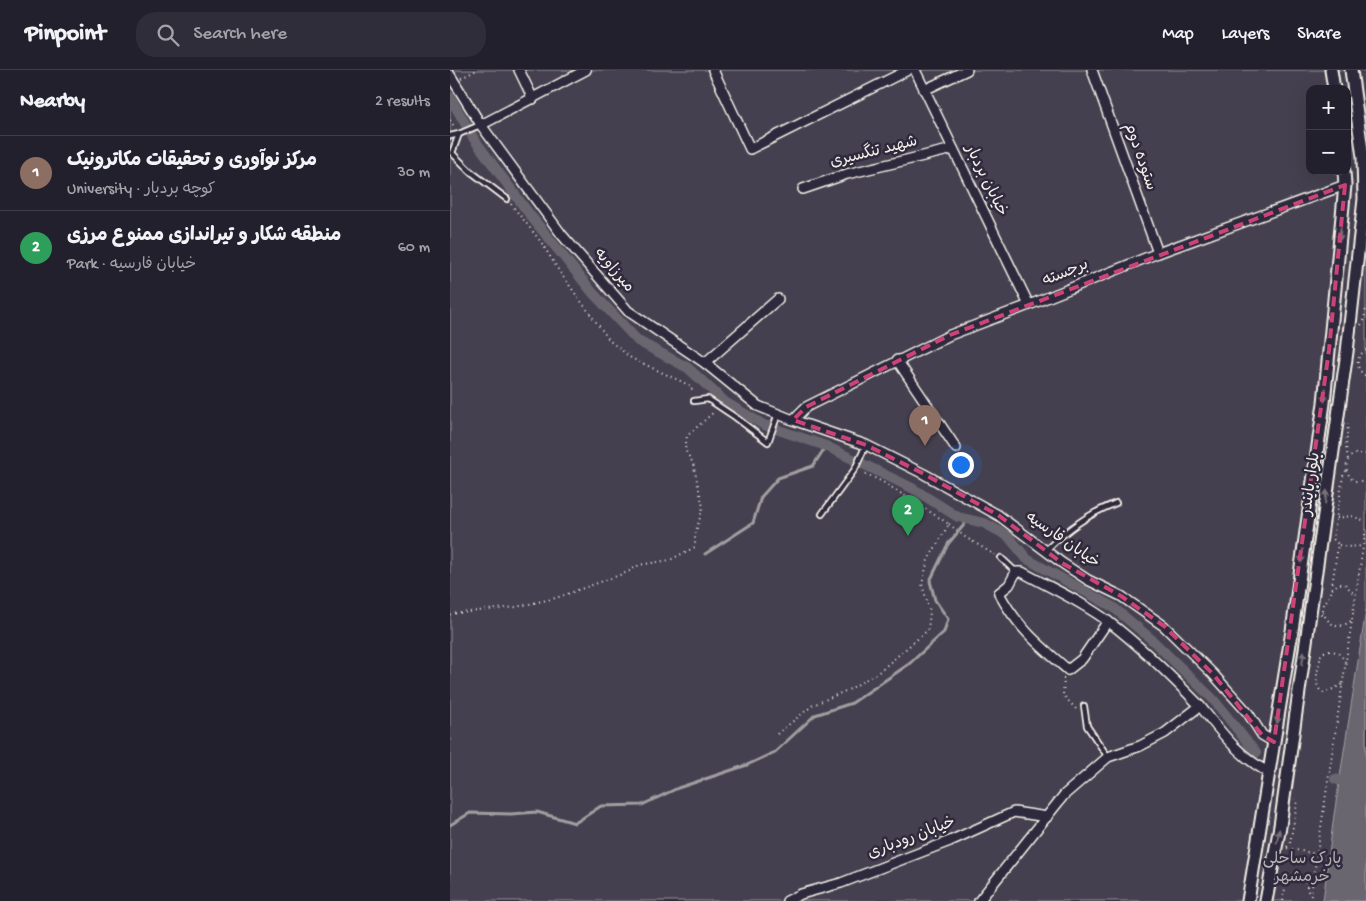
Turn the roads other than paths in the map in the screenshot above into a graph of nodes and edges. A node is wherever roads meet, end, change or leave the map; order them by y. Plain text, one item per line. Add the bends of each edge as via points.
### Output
1 (519, 70) edge
2 (586, 70) edge
3 (713, 70) edge
4 (908, 70) edge
5 (915, 70) edge
6 (967, 70) edge
7 (1092, 70) edge
8 (1332, 70) edge
9 (1351, 70) edge
10 (952, 73) edge
11 (452, 78) edge
12 (1334, 85) edge
13 (924, 90) junction
14 (533, 99) junction
15 (478, 126) junction
16 (461, 134) junction
17 (450, 136) edge
18 (953, 149) junction
19 (1344, 175) edge
20 (1345, 185) junction
21 (803, 189) dead end
22 (507, 199) road end
23 (1158, 252) junction
24 (778, 298) dead end
25 (1029, 305) junction
26 (1330, 350) junction
27 (1347, 352) junction
28 (897, 360) junction
29 (705, 363) junction
30 (694, 400) road end
31 (777, 418) junction
32 (793, 420) junction
33 (866, 446) junction
34 (956, 448) dead end
35 (1116, 503) dead end
36 (822, 514) dead end
37 (1046, 550) junction
38 (1001, 558) road end
39 (1016, 572) junction
40 (1108, 622) junction
41 (1084, 706) dead end
42 (1200, 706) junction
43 (1274, 742) junction
44 (1108, 757) junction
45 (1270, 773) junction
46 (1046, 818) junction
47 (787, 901) edge
48 (979, 901) edge
49 (1248, 901) edge
50 (1266, 901) edge

1 - 14 street
2 - 14 street
3 - 4 street via 750,149
5 - 13 street, خیابان بردبار
6 - 10 street
7 - 23 street, ستوده دوم
8 - 12 street
9 - 27 street, بلوار بایندر via 1364,157 1364,198
10 - 13 street
11 - 15 street, میرزاویه
13 - 18 street, خیابان بردبار
14 - 15 street
15 - 16 lane
15 - 29 street, میرزاویه via 562,235 628,311
16 - 17 lane
16 - 22 lane via 452,154
18 - 21 street, شهید تنگسیری via 847,174
18 - 25 street, خیابان بردبار
19 - 20 street, بلوار بایندر
20 - 23 street, برجسته
20 -> 26 street, بلوار بایندر
23 - 25 street, برجسته
24 - 29 street
25 - 28 street, برجسته via 950,335
26 - 27 street
26 -> 43 street, بلوار بایندر
50 -> 27 street, بلوار بایندر via 1280,826
28 - 32 street, برجسته via 806,407
28 - 34 street
29 - 31 street, میرزاویه
30 - 31 lane via 708,399 768,442
31 - 32 street, میرزاویه
32 - 33 street, خیابان فارسیه
33 - 36 lane via 856,467
33 - 37 street, خیابان فارسیه via 998,515
35 - 37 lane via 1095,511 1069,528
37 - 43 street, خیابان فارسیه via 1164,626 1213,674 1248,713 1262,735
38 - 39 lane
39 - 40 street via 1022,572
39 - 40 street via 1009,585 999,593 1029,637 1068,670 1082,659
40 - 42 street via 1161,666
41 - 44 lane via 1087,726
42 - 44 street via 1165,733
42 - 45 street via 1236,751
43 - 45 street, بلوار بایندر
44 - 46 street via 1064,795
45 - 49 street, بلوار بایندر
46 - 47 street, خیابان رودباری via 1014,812 950,841
46 - 48 street

